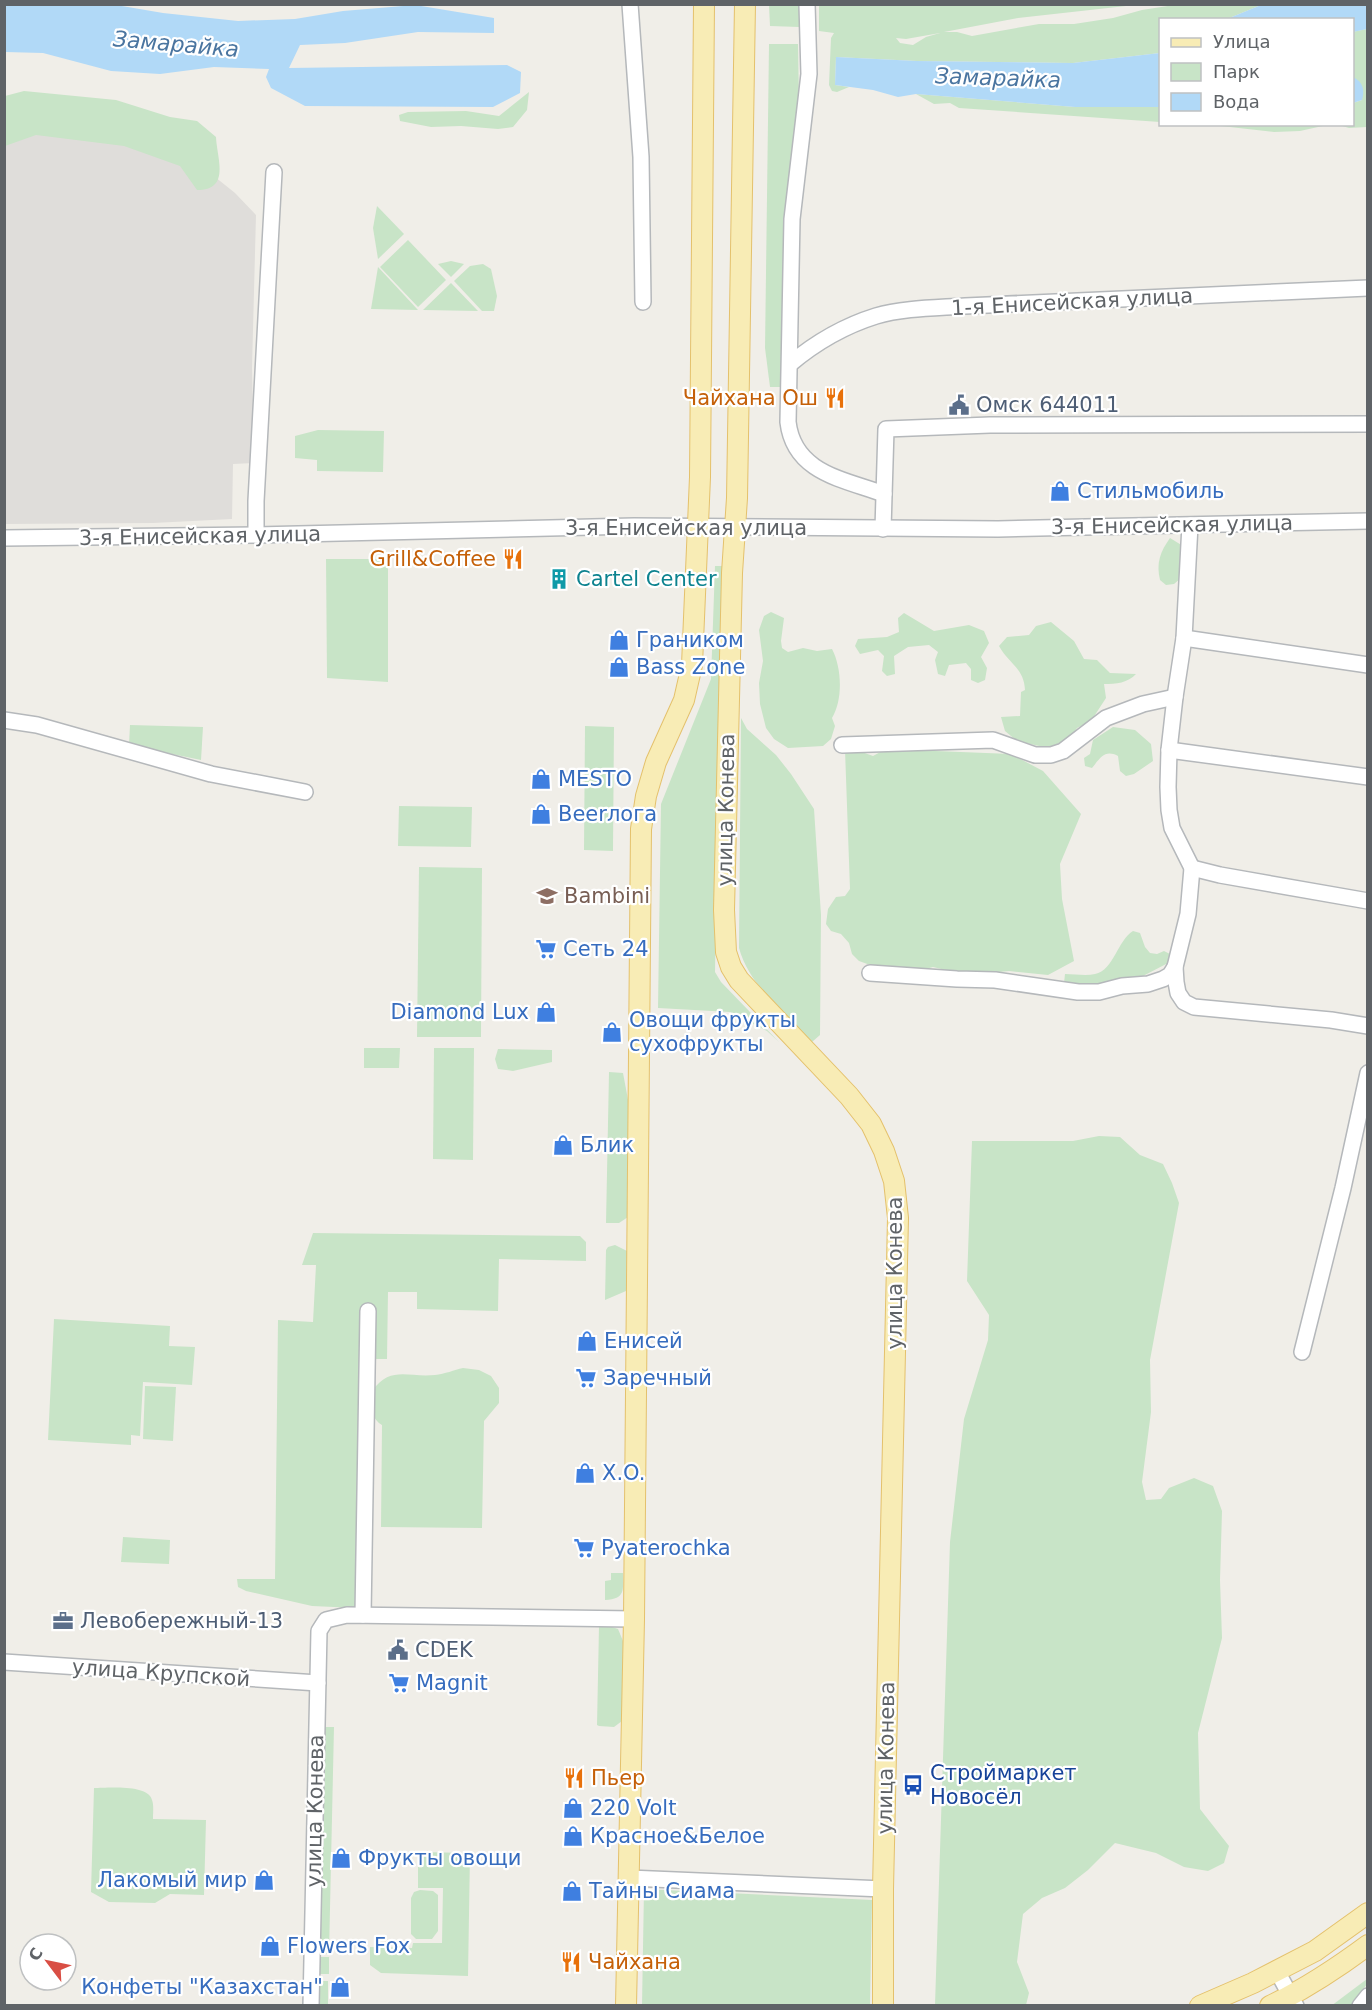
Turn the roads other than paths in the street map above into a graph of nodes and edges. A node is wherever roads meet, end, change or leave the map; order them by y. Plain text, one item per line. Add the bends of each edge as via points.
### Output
1 (630, 4) edge
2 (704, 4) edge
3 (745, 4) edge
4 (807, 4) edge
5 (274, 172) dead end
6 (1368, 288) edge
7 (643, 302) dead end
8 (790, 364) junction
9 (1368, 424) edge
10 (884, 494) junction
11 (1368, 521) edge
12 (1190, 525) junction
13 (698, 527) junction
14 (735, 527) junction
15 (883, 529) junction
16 (256, 535) junction
17 (4, 538) edge
18 (1184, 639) junction
19 (1368, 664) edge
20 (1175, 697) junction
21 (4, 720) edge
22 (842, 745) dead end
23 (1169, 750) junction
24 (1368, 777) edge
25 (306, 792) dead end
26 (1192, 868) junction
27 (1368, 901) edge
28 (1175, 967) junction
29 (870, 972) dead end
30 (1368, 1026) edge
31 (1368, 1073) edge
32 (368, 1311) dead end
33 (1302, 1352) dead end
34 (363, 1615) junction
35 (634, 1619) junction
36 (4, 1662) edge
37 (318, 1683) junction
38 (629, 1878) junction
39 (883, 1889) junction
40 (1368, 1913) edge
41 (1368, 1945) edge
42 (1277, 1971) junction
43 (1368, 1996) edge
44 (1293, 2001) edge
45 (311, 2006) edge
46 (627, 2006) edge
47 (883, 2006) edge
48 (1200, 2006) edge
49 (1270, 2006) edge
50 (1360, 2006) edge

1 - 7 street via 641,157
2 - 13 main road
3 - 14 main road, улица Конева
4 - 8 street via 809,74 792,219
5 - 16 street
6 - 8 street, 1-я Енисейская улица via 908,311 877,316 849,327 807,349
8 - 10 street via 788,422 790,438 798,452 823,471
9 - 10 street via 886,429
10 - 15 street
11 - 12 street, 3-я Енисейская улица
12 - 15 street, 3-я Енисейская улица
12 - 18 street
13 - 14 street, 3-я Енисейская улица
13 - 16 street, 3-я Енисейская улица
13 - 35 main road via 692,665 684,700 656,762 641,829
14 - 15 street, 3-я Енисейская улица
14 - 39 main road, улица Конева via 726,952 739,980 871,1124 894,1181 898,1218
16 - 17 street, 3-я Енисейская улица
18 - 19 street
18 - 20 street
20 - 22 street via 1106,718 1063,751 1051,755 1035,755 993,740
20 - 23 street
21 - 25 street via 37,725 211,774
23 - 24 street
23 - 26 street via 1170,819
26 - 27 street
26 - 28 street via 1188,914
28 - 29 street via 1170,975 1148,984 1099,992
28 - 30 street via 1178,993 1194,1006
31 - 33 street
32 - 34 street
34 - 35 street
34 - 37 street, улица Конева via 326,1620 319,1631
35 - 38 main road
36 - 37 street, улица Крупской
37 - 45 street, улица Конева
38 - 39 street
38 - 46 main road
39 - 47 main road, улица Конева
40 - 42 main road via 1315,1951
41 - 44 main road
42 - 44 street
42 - 48 main road
43 - 50 street
44 - 49 main road

